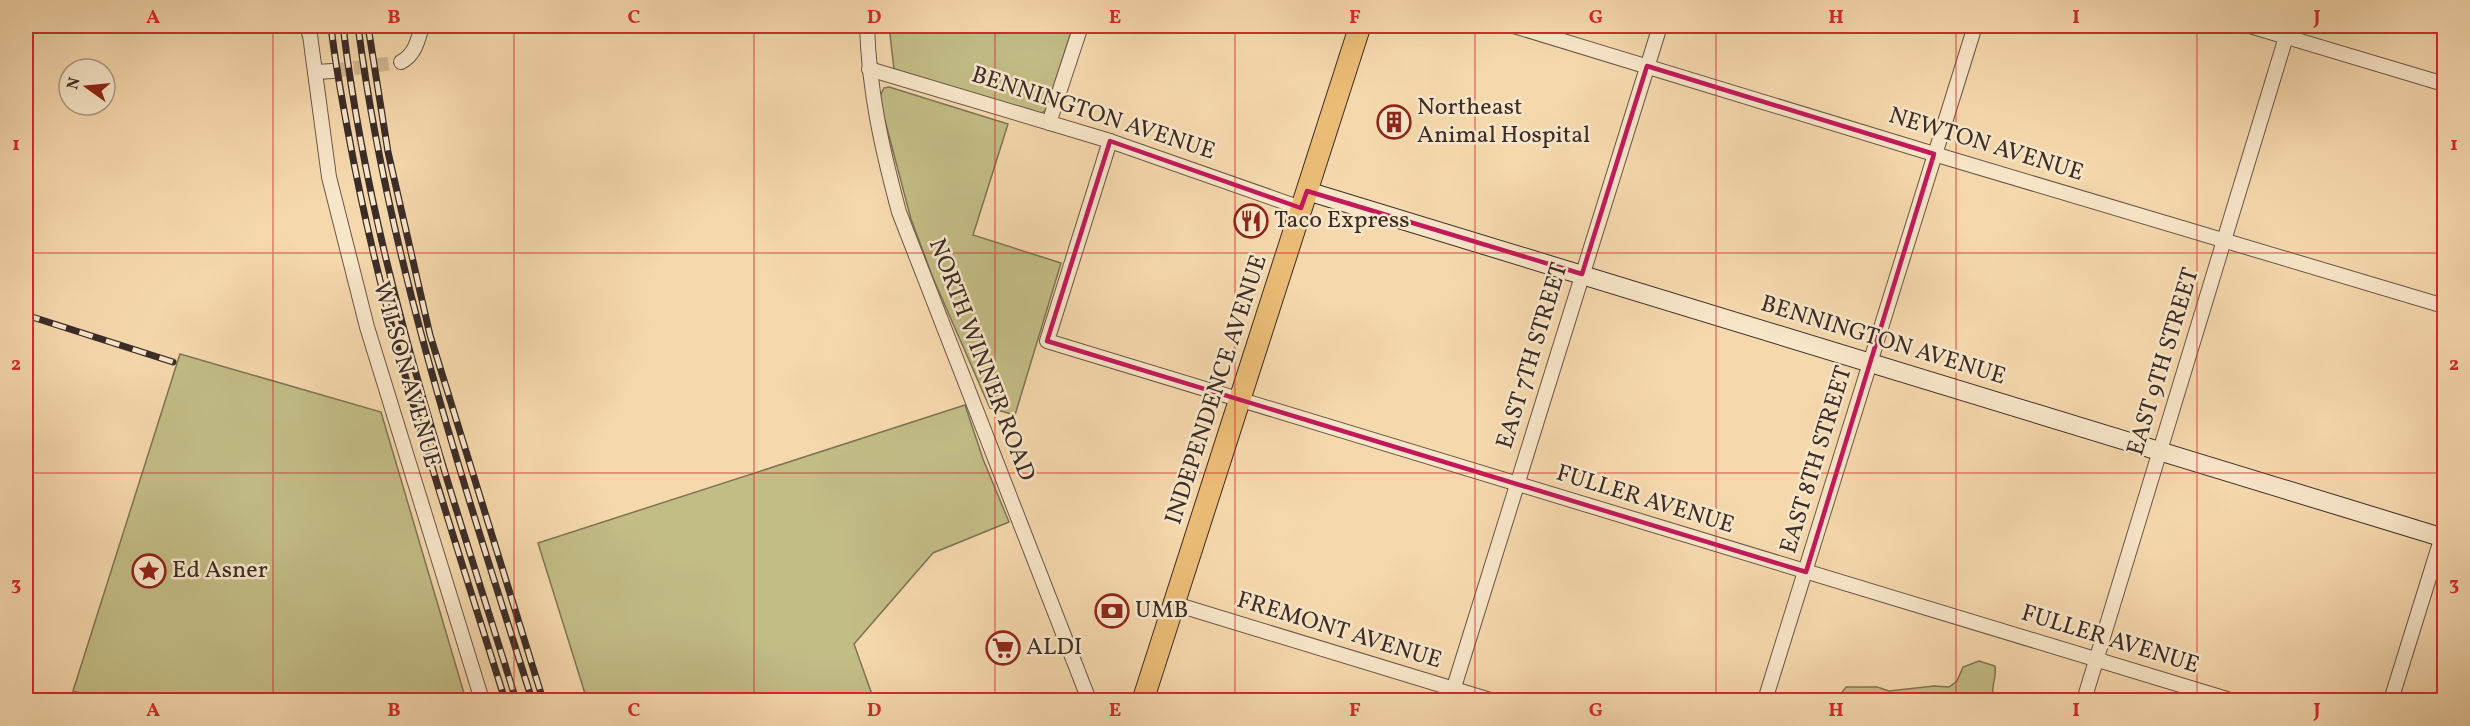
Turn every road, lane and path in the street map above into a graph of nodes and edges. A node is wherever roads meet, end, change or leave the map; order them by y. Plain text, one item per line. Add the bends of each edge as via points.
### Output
1 (306, 26) edge
2 (422, 26) edge
3 (867, 26) edge
4 (1081, 26) edge
5 (1360, 26) edge
6 (1514, 26) edge
7 (1660, 26) edge
8 (1975, 26) edge
9 (2250, 26) edge
10 (2286, 37) junction
11 (400, 62) tunnel mouth
12 (1647, 66) junction
13 (868, 69) junction
14 (333, 71) tunnel mouth
15 (315, 72) junction
16 (2445, 84) edge
17 (1049, 123) junction
18 (1110, 141) junction
19 (1934, 154) junction
20 (1304, 199) junction
21 (2224, 239) junction
22 (1582, 274) junction
23 (2445, 306) edge
24 (1870, 362) junction
25 (1241, 401) junction
26 (2160, 450) junction
27 (1517, 485) junction
28 (2444, 535) edge
29 (1806, 572) junction
30 (1175, 604) junction
31 (2097, 659) junction
32 (1452, 695) edge
33 (482, 700) edge
34 (1089, 700) edge
35 (1143, 700) edge
36 (1490, 700) edge
37 (1765, 700) edge
38 (2084, 700) edge
39 (2230, 700) edge
40 (2391, 700) edge

1 - 15 street
2 - 11 street via 414,50
3 - 13 street, NORTH WINNER ROAD
4 - 17 street
5 - 20 main road, INDEPENDENCE AVENUE
6 - 12 street, NEWTON AVENUE
7 - 12 street, EAST 7TH STREET
8 - 19 street, EAST 8TH STREET
9 - 10 street
10 - 16 street
10 - 21 street, EAST 9TH STREET
12 - 19 street, NEWTON AVENUE
12 - 22 street, EAST 7TH STREET
13 - 17 street, BENNINGTON AVENUE
13 - 34 street, NORTH WINNER ROAD via 880,142 899,212
14 - 15 street
15 - 33 street, WILSON AVENUE via 329,177 367,327
17 - 18 street, BENNINGTON AVENUE
18 - 20 street, BENNINGTON AVENUE
18 - 25 street, FULLER AVENUE via 1047,341
19 - 21 street, NEWTON AVENUE
19 - 24 street, EAST 8TH STREET
20 - 22 street, BENNINGTON AVENUE
20 - 25 main road, INDEPENDENCE AVENUE
21 - 23 street, NEWTON AVENUE
21 - 26 street, EAST 9TH STREET
22 - 24 street, BENNINGTON AVENUE
22 - 27 street, EAST 7TH STREET
24 - 26 street, BENNINGTON AVENUE
24 - 29 street, EAST 8TH STREET
25 - 27 street, FULLER AVENUE
25 - 30 main road, INDEPENDENCE AVENUE
26 - 28 street, BENNINGTON AVENUE
26 - 31 street, EAST 9TH STREET
27 - 29 street, FULLER AVENUE
27 - 32 street, EAST 7TH STREET
28 - 40 street
29 - 31 street, FULLER AVENUE
29 - 37 street, EAST 8TH STREET
30 - 32 street, FREMONT AVENUE
30 - 35 main road, INDEPENDENCE AVENUE
31 - 38 street, EAST 9TH STREET
31 - 39 street, FULLER AVENUE
32 - 36 street, FREMONT AVENUE

